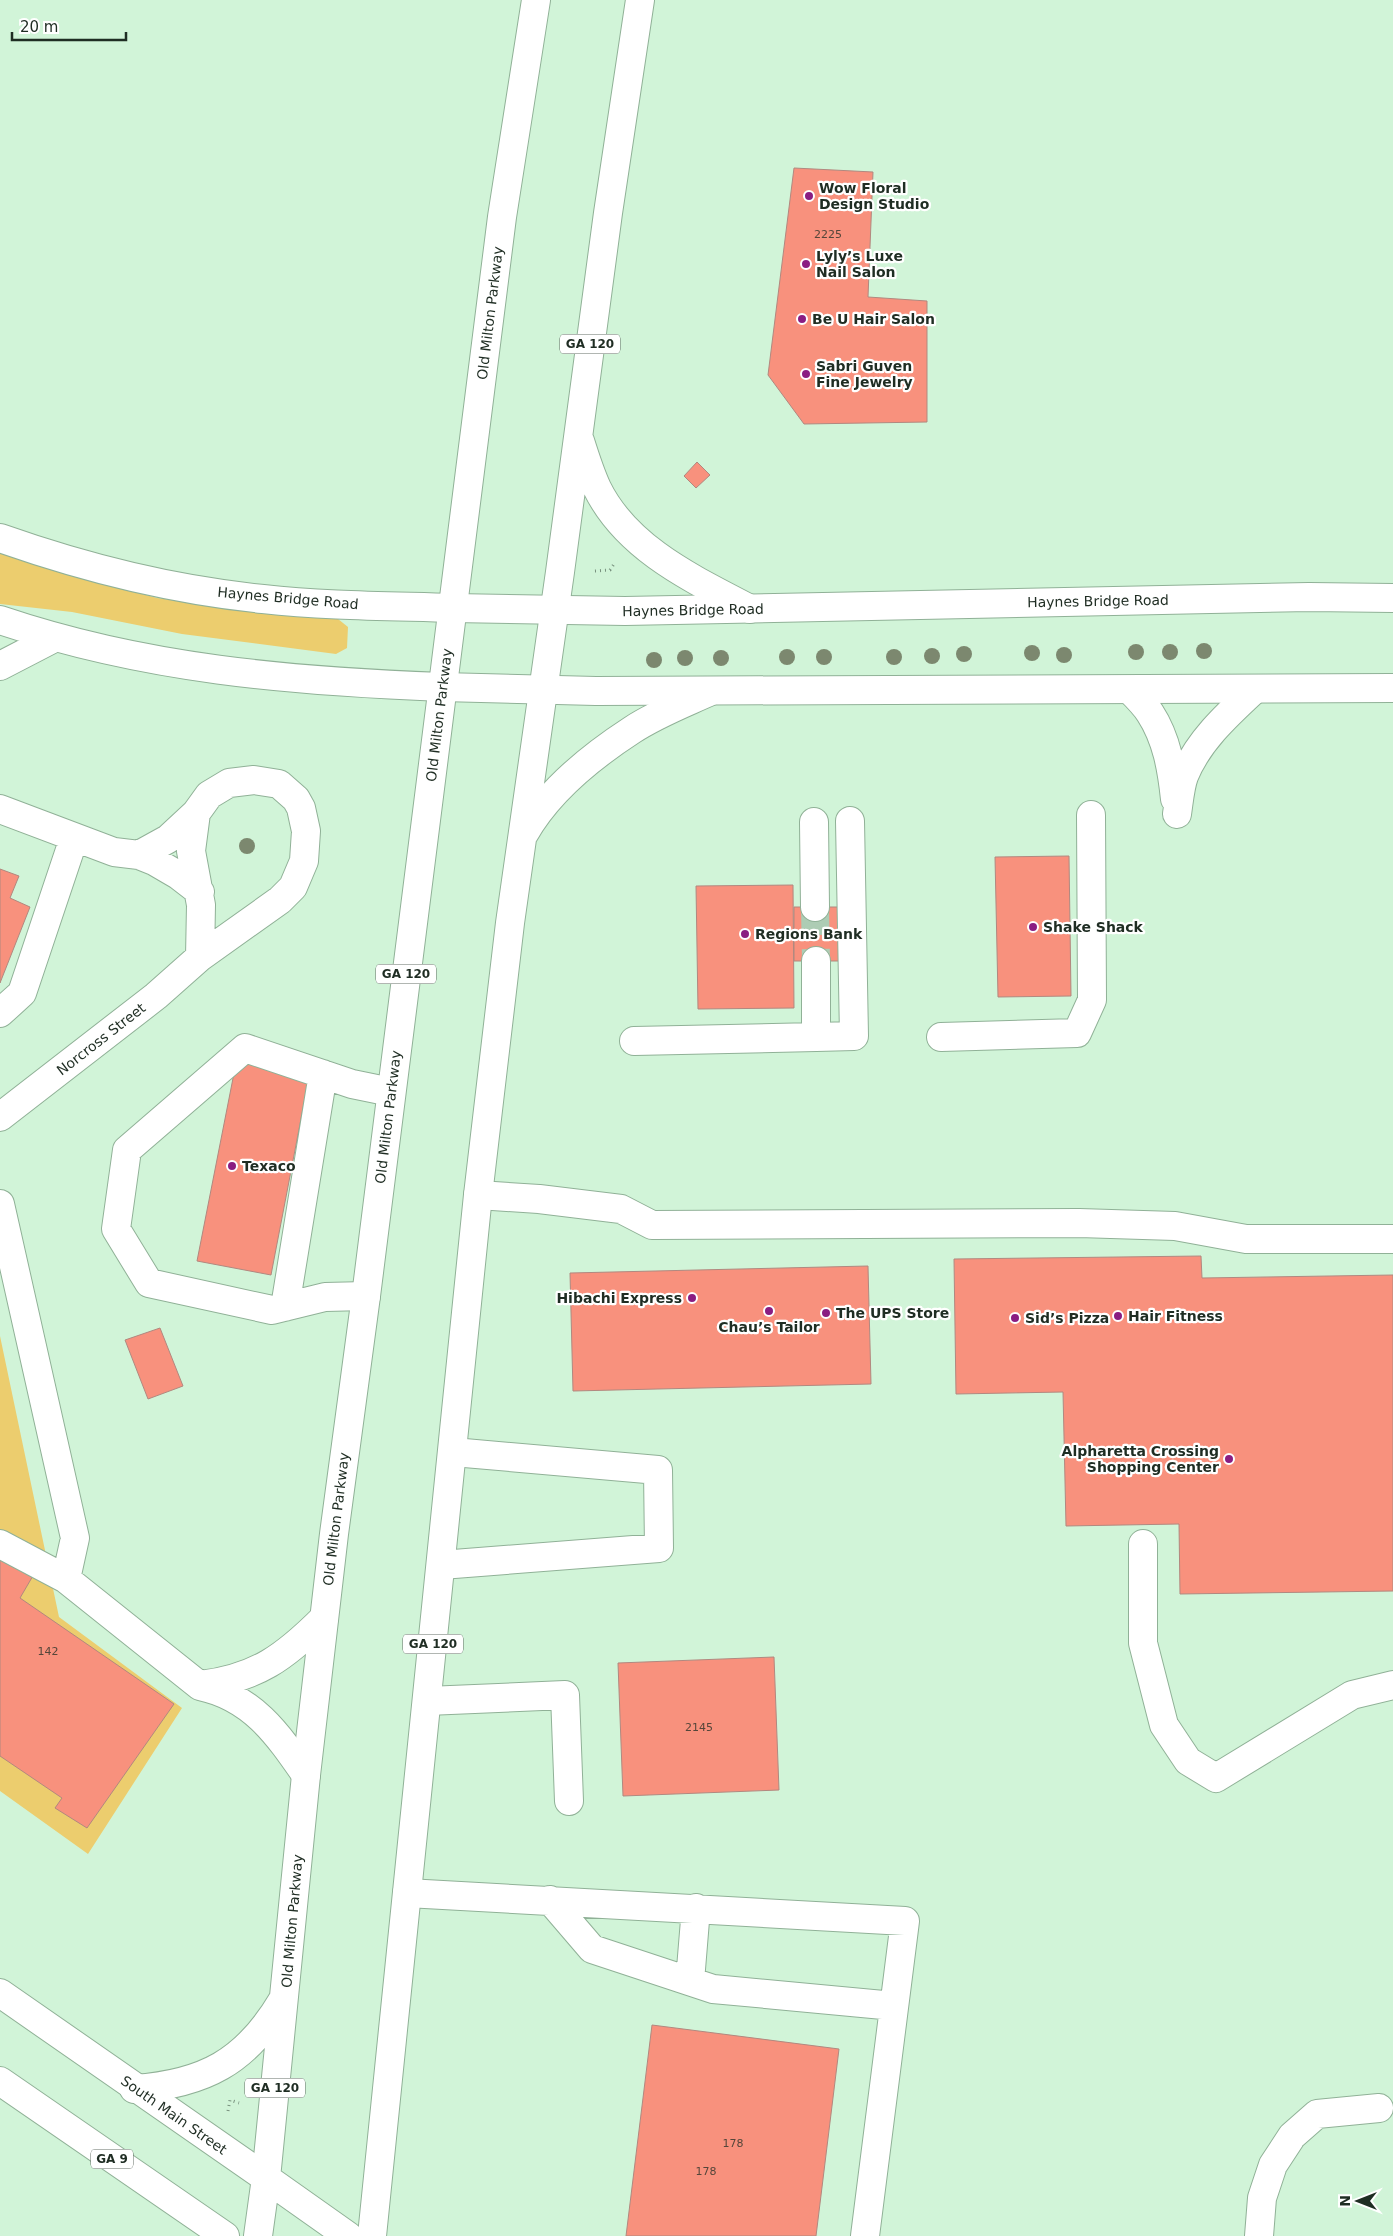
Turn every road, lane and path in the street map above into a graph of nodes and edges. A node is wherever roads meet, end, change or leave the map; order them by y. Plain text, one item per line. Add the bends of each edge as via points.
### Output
1 (536, 0) edge
2 (640, 0) edge
3 (578, 436) junction
4 (0, 538) edge
5 (1393, 598) edge
6 (453, 608) junction
7 (750, 609) junction
8 (554, 611) junction
9 (0, 620) edge
10 (56, 637) junction
11 (0, 666) edge
12 (442, 686) junction
13 (1393, 688) edge
14 (542, 689) junction
15 (1254, 689) junction
16 (1130, 690) junction
17 (711, 691) junction
18 (0, 809) edge
19 (196, 813) junction
20 (1091, 815) dead end
21 (850, 821) dead end
22 (814, 822) dead end
23 (74, 838) junction
24 (521, 840) junction
25 (139, 855) junction
26 (200, 892) junction
27 (815, 907) tunnel mouth
28 (200, 957) junction
29 (816, 961) tunnel mouth
30 (0, 1013) edge
31 (816, 1037) junction
32 (941, 1037) dead end
33 (634, 1041) dead end
34 (323, 1074) junction
35 (391, 1092) junction
36 (0, 1117) edge
37 (478, 1195) junction
38 (0, 1204) edge
39 (1393, 1239) edge
40 (366, 1296) junction
41 (285, 1307) junction
42 (453, 1452) junction
43 (0, 1544) edge
44 (1143, 1544) dead end
45 (441, 1565) junction
46 (66, 1579) junction
47 (324, 1618) junction
48 (1393, 1685) edge
49 (200, 1686) junction
50 (427, 1701) junction
51 (306, 1775) junction
52 (569, 1801) dead end
53 (408, 1893) junction
54 (550, 1900) junction
55 (696, 1908) junction
56 (690, 1981) junction
57 (0, 1993) edge
58 (284, 1998) junction
59 (894, 2006) junction
60 (0, 2081) edge
61 (134, 2089) junction
62 (244, 2106) dead end
63 (1379, 2108) dead end
64 (227, 2116) dead end
65 (266, 2178) junction
66 (225, 2236) edge
67 (258, 2236) edge
68 (348, 2236) edge
69 (372, 2236) edge
70 (865, 2236) edge
71 (1258, 2236) edge

1 - 6 main road, Old Milton Parkway / GA 120 via 502,217
2 - 3 main road, GA 120
3 - 7 main road via 598,488 615,517 632,535 662,560
3 - 8 main road, GA 120
4 - 6 main road, Haynes Bridge Road via 63,559 182,588 264,599
5 - 7 main road, Haynes Bridge Road
6 - 8 main road, Haynes Bridge Road
6 - 12 main road, Old Milton Parkway / GA 120
7 - 8 main road, Haynes Bridge Road
8 - 14 main road, GA 120
9 - 10 main road
10 - 11 main road
10 - 12 main road via 162,662 246,674
12 - 14 main road
12 - 35 main road, Old Milton Parkway / GA 120
13 - 15 main road
14 - 17 main road
14 - 24 main road, GA 120
15 - 16 main road
15 - 16 main road via 1229,712 1195,753 1184,777 1177,814 1164,739 1150,713
16 - 17 main road
17 - 24 main road via 633,729 605,750 547,802
18 - 23 main road
19 - 25 main road, Norcross Street via 168,839
19 - 26 main road via 191,851
19 - 28 main road, Norcross Street via 209,795 229,783 268,781 279,784 296,799 306,831 304,861 293,887 280,900
20 - 32 main road via 1092,1000 1077,1033
21 - 31 main road via 854,1036
22 - 27 main road
23 - 25 main road via 114,852
23 - 30 main road via 22,993
24 - 37 main road, GA 120
25 - 26 main road via 166,867
26 - 28 main road
28 - 36 main road, Norcross Street via 156,996
29 - 31 main road
31 - 33 main road
34 - 35 main road
34 - 41 main road
34 - 41 main road via 246,1048 127,1150 116,1229 149,1283 272,1310
35 - 40 main road, Old Milton Parkway / GA 120
37 - 39 main road via 621,1209 652,1225 1079,1223 1175,1226 1246,1239
37 - 42 main road, GA 120
38 - 46 main road via 75,1538
40 - 41 main road via 325,1297
40 - 47 main road, Old Milton Parkway / GA 120
42 - 45 main road, GA 120
42 - 45 main road via 658,1470 659,1548
43 - 46 main road
44 - 48 main road via 1143,1643 1164,1725 1188,1761 1216,1778 1352,1695
45 - 50 main road, GA 120
46 - 49 main road
47 - 49 main road via 304,1638 260,1670
47 - 51 main road, Old Milton Parkway / GA 120
49 - 51 main road via 220,1690 255,1711 282,1740
50 - 52 main road via 565,1695
50 - 53 main road, GA 120
51 - 58 main road, Old Milton Parkway / GA 120
53 - 54 main road
53 - 69 main road, GA 120
54 - 55 main road
54 - 56 main road via 592,1948
55 - 56 main road
55 - 59 main road via 905,1921
56 - 59 main road via 713,1989
57 - 61 main road, South Main Street
58 - 61 main road via 259,2034 214,2070 190,2081
58 - 65 main road, Old Milton Parkway / GA 120
59 - 70 main road
60 - 66 main road, GA 9
61 - 65 main road, South Main Street
62 - 64 path via 230,2100
63 - 71 main road via 1317,2114 1292,2136 1273,2165 1262,2198
65 - 67 main road, Old Milton Parkway / GA 120
65 - 68 main road, South Main Street

